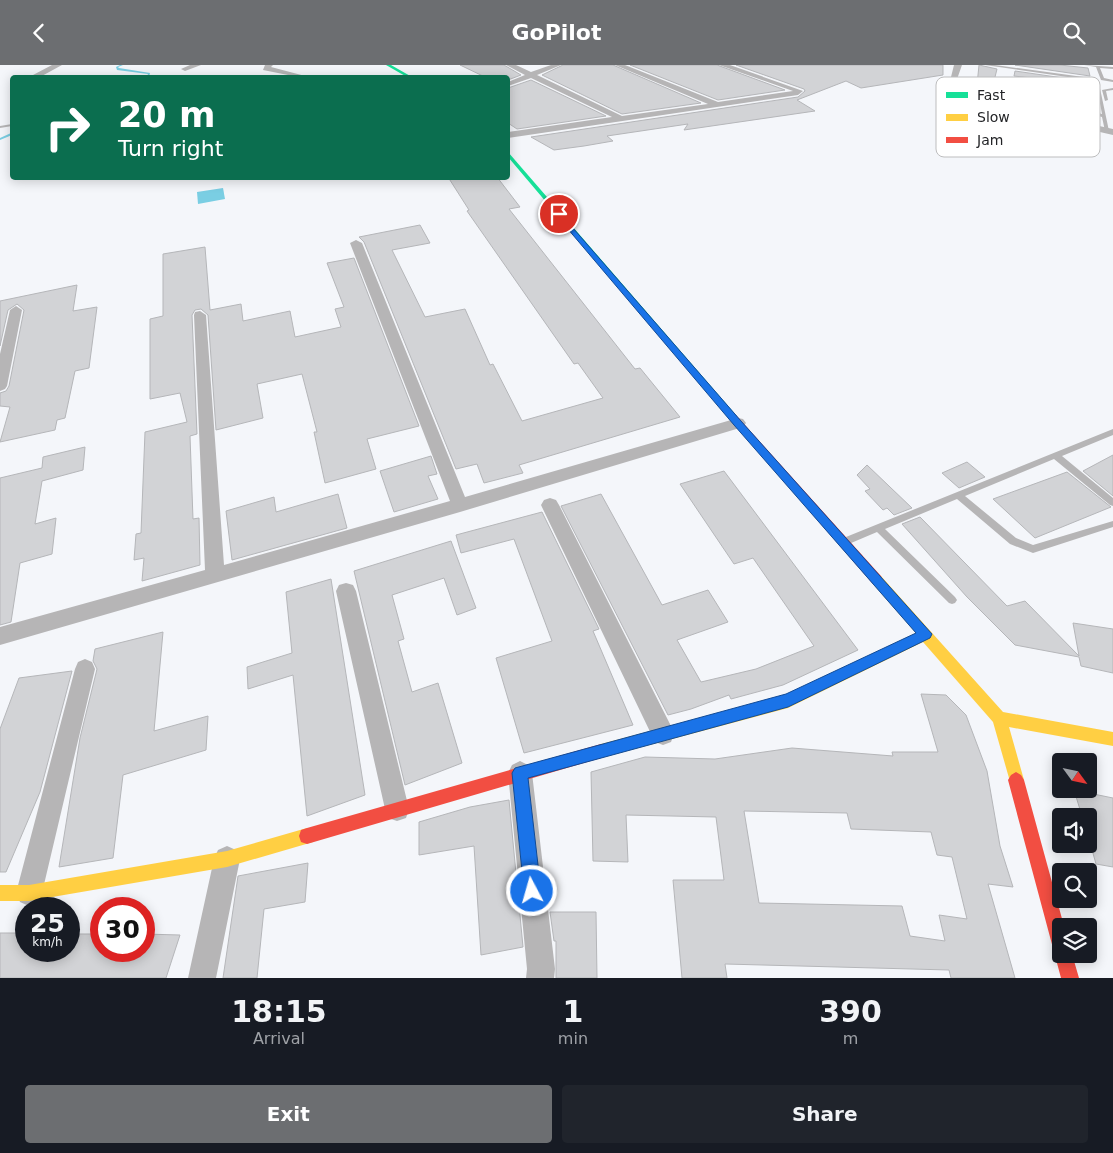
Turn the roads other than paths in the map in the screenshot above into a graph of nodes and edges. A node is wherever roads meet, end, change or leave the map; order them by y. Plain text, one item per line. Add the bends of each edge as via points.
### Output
1 (58, 65) edge
2 (197, 65) edge
3 (269, 65) edge
4 (388, 65) edge
5 (510, 65) edge
6 (557, 65) edge
7 (620, 65) edge
8 (723, 65) edge
9 (958, 65) edge
10 (987, 65) edge
11 (1086, 65) edge
12 (1098, 67) junction
13 (1113, 68) edge
14 (185, 69) dead end
15 (37, 75) dead end
16 (297, 75) edge
17 (406, 75) edge
18 (530, 75) junction
19 (954, 77) edge
20 (1085, 77) edge
21 (1113, 81) edge
22 (510, 83) edge
23 (1113, 89) edge
24 (1100, 96) edge
25 (717, 104) junction
26 (1100, 114) edge
27 (1104, 115) junction
28 (620, 118) junction
29 (1111, 132) edge
30 (510, 135) edge
31 (510, 156) edge
32 (356, 243) dead end
33 (16, 310) dead end
34 (200, 315) dead end
35 (0, 386) edge
36 (738, 423) junction
37 (1109, 434) edge
38 (1113, 441) edge
39 (1056, 456) junction
40 (960, 496) junction
41 (1113, 503) edge
42 (460, 505) junction
43 (550, 505) dead end
44 (1113, 524) edge
45 (879, 528) junction
46 (844, 542) junction
47 (215, 574) junction
48 (346, 591) dead end
49 (952, 600) dead end
50 (926, 634) junction
51 (0, 636) edge
52 (85, 669) dead end
53 (999, 718) junction
54 (663, 734) junction
55 (1113, 739) edge
56 (520, 773) junction
57 (397, 809) junction
58 (227, 859) junction
59 (0, 893) edge
60 (28, 893) junction
61 (1053, 918) edge
62 (1066, 963) edge
63 (202, 978) edge
64 (540, 978) edge
65 (1070, 978) edge

1 - 15 street
2 - 14 street
3 - 16 street via 266,67
4 - 17 street
5 - 18 street
6 - 18 street
7 - 25 street
8 - 25 street via 799,91
9 - 19 street
10 - 20 lane
11 - 12 lane
12 - 13 lane
12 - 21 lane via 1102,79
18 - 22 street
18 - 28 street
23 - 29 lane via 1104,89
24 - 27 lane
25 - 28 street
26 - 27 lane
27 - 29 lane
28 - 30 street
31 - 36 street
32 - 42 street
33 - 35 street
34 - 47 street
36 - 42 street
36 - 46 street
37 - 38 lane
37 - 39 lane
39 - 40 lane
39 - 41 lane
40 - 44 lane via 1013,541 1033,549
40 - 45 lane
42 - 47 street
43 - 54 street
45 - 46 lane
45 - 49 lane
46 - 50 street
47 - 51 street
48 - 57 street
50 - 53 street
50 - 54 street via 788,701
52 - 60 street
53 - 55 street
53 - 61 street
54 - 56 street
56 - 57 street
56 - 64 street
57 - 58 street
58 - 60 street
58 - 63 street
59 - 60 street
62 - 65 street

